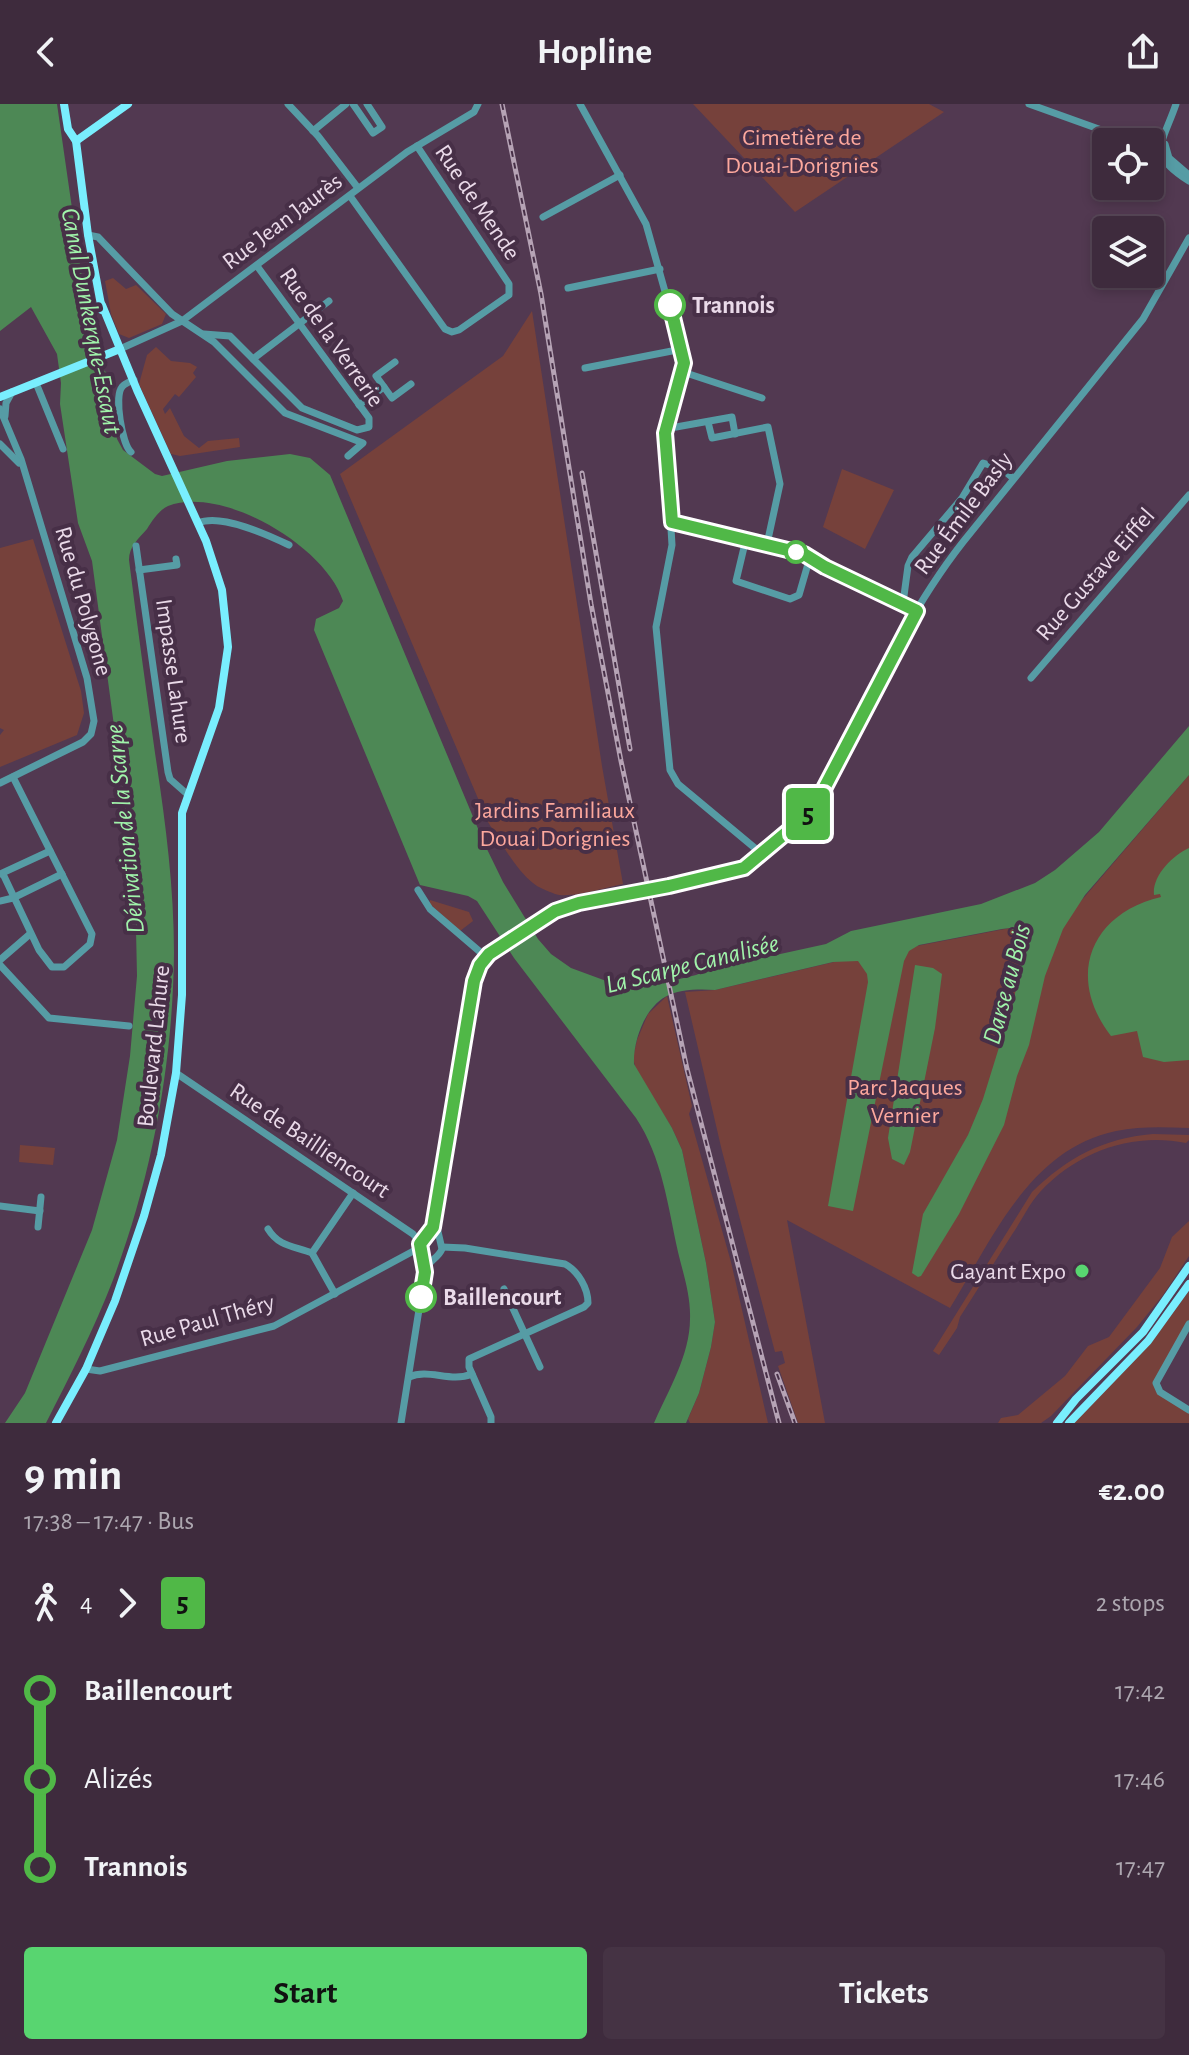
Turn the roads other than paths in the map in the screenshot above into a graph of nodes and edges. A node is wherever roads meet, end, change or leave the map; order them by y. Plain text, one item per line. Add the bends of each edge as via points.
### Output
1 (64, 104) edge
2 (288, 104) edge
3 (346, 104) edge
4 (353, 104) edge
5 (367, 104) edge
6 (478, 104) edge
7 (580, 104) edge
8 (1029, 104) edge
9 (1176, 104) edge
10 (130, 105) edge
11 (1077, 121) junction
12 (1092, 128) edge
13 (1096, 128) edge
14 (313, 131) junction
15 (1164, 139) edge
16 (76, 141) junction
17 (417, 146) junction
18 (1164, 155) edge
19 (1164, 160) edge
20 (620, 175) junction
21 (1189, 175) edge
22 (1189, 181) edge
23 (358, 188) junction
24 (350, 196) junction
25 (543, 217) dead end
26 (88, 235) junction
27 (1187, 242) edge
28 (257, 266) junction
29 (660, 269) junction
30 (568, 288) dead end
31 (329, 301) dead end
32 (182, 321) junction
33 (299, 323) junction
34 (204, 334) junction
35 (682, 349) junction
36 (118, 350) junction
37 (253, 359) junction
38 (395, 362) dead end
39 (585, 368) dead end
40 (683, 372) junction
41 (52, 375) junction
42 (132, 380) junction
43 (36, 383) junction
44 (411, 384) dead end
45 (384, 387) junction
46 (12, 392) junction
47 (0, 394) edge
48 (762, 398) dead end
49 (359, 405) junction
50 (0, 409) edge
51 (5, 419) junction
52 (708, 422) junction
53 (665, 429) junction
54 (735, 434) junction
55 (0, 444) edge
56 (63, 449) dead end
57 (131, 452) dead end
58 (348, 456) dead end
59 (24, 472) junction
60 (1013, 478) junction
61 (1189, 495) edge
62 (672, 522) junction
63 (198, 523) junction
64 (746, 539) junction
65 (767, 544) junction
66 (289, 545) dead end
67 (136, 546) dead end
68 (810, 557) junction
69 (176, 559) dead end
70 (139, 570) junction
71 (903, 603) junction
72 (917, 611) junction
73 (1031, 678) dead end
74 (13, 777) junction
75 (0, 783) edge
76 (187, 794) junction
77 (50, 851) junction
78 (762, 854) junction
79 (1, 874) edge
80 (62, 874) junction
81 (418, 890) dead end
82 (13, 898) junction
83 (0, 901) edge
84 (30, 934) junction
85 (486, 957) junction
86 (0, 962) edge
87 (129, 1026) dead end
88 (176, 1073) junction
89 (353, 1193) junction
90 (41, 1197) dead end
91 (0, 1206) edge
92 (40, 1211) junction
93 (435, 1217) junction
94 (38, 1227) dead end
95 (268, 1229) dead end
96 (429, 1235) junction
97 (439, 1238) junction
98 (442, 1247) junction
99 (421, 1248) junction
100 (312, 1253) junction
101 (432, 1258) junction
102 (1189, 1266) edge
103 (425, 1272) junction
104 (1189, 1284) edge
105 (504, 1289) dead end
106 (335, 1294) junction
107 (1189, 1324) edge
108 (415, 1330) junction
109 (525, 1334) junction
110 (540, 1367) dead end
111 (86, 1369) junction
112 (472, 1374) junction
113 (409, 1377) junction
114 (1189, 1410) edge
115 (400, 1422) edge
116 (56, 1423) edge
117 (491, 1423) edge
118 (1057, 1423) edge
119 (1069, 1423) edge

1 - 16 main road, Boulevard Lahure
2 - 14 street
3 - 14 street
4 - 5 street via 373,133 382,127
6 - 17 street, Rue Jean Jaurès via 474,112
7 - 20 street
8 - 11 street
9 - 15 street
10 - 16 main road
11 - 12 street
11 - 13 street
14 - 23 street
16 - 26 main road, Boulevard Lahure
17 - 23 street, Rue Jean Jaurès
17 - 24 street, Rue de Mende via 510,286 509,295 457,331 443,328
18 - 21 street
19 - 22 street
20 - 25 street
20 - 29 street via 644,218
23 - 24 street, Rue Jean Jaurès
24 - 28 street, Rue Jean Jaurès
26 - 32 street via 98,237
26 - 36 main road, Boulevard Lahure via 102,305
27 - 60 street, Rue Émile Basly via 1143,319
28 - 32 street, Rue Jean Jaurès
28 - 33 street, Rue de la Verrerie
29 - 30 street
29 - 35 street
31 - 33 street
32 - 34 street
32 - 36 street, Rue Jean Jaurès
33 - 37 street
33 - 49 street, Rue de la Verrerie
34 - 37 street via 230,336
34 - 58 street via 287,415 363,443
35 - 39 street
35 - 40 street
36 - 41 main road, Rue Jean Jaurès
36 - 42 main road, Boulevard Lahure
37 - 49 street, Rue de la Verrerie via 302,408 365,430 370,421
38 - 45 street via 376,376
40 - 48 street
40 - 53 street
41 - 43 main road
41 - 47 main road
42 - 57 street via 119,394 123,441
42 - 63 main road, Boulevard Lahure
43 - 46 main road
43 - 56 street
44 - 45 street via 392,398
45 - 49 street
46 - 47 main road
46 - 51 street
50 - 51 street, Rue du Polygone
51 - 59 street, Rue du Polygone
52 - 53 street
52 - 54 street via 712,438
52 - 54 street via 732,417
53 - 62 street
54 - 65 street via 768,427 780,484
55 - 59 street, Rue du Polygone
59 - 74 street, Rue du Polygone via 85,672 94,721 83,742
60 - 71 street, Rue Émile Basly via 983,463 962,498 912,557
60 - 72 street, Rue Émile Basly via 952,555
61 - 73 street, Rue Gustave Eiffel
62 - 64 street
62 - 78 street via 670,562 656,627 670,770 678,784
63 - 66 street via 248,528
63 - 76 main road, Boulevard Lahure via 221,583 227,657 217,716
64 - 65 street
64 - 68 street via 736,581 790,599 799,595
65 - 68 street
67 - 70 street, Impasse Lahure
68 - 71 street
69 - 70 street via 177,565
70 - 76 street, Impasse Lahure via 168,772
71 - 72 street
72 - 78 street, Rue Émile Basly via 816,804
74 - 75 street, Rue du Polygone
74 - 77 street
76 - 88 main road, Boulevard Lahure via 180,828 183,971
77 - 79 street
77 - 80 street
78 - 85 street, Rue Émile Basly via 741,869 566,907
79 - 82 street
80 - 82 street
80 - 84 street via 92,941 59,969 44,958
81 - 85 street via 430,909
82 - 83 street
82 - 84 street
84 - 86 street
85 - 93 street via 474,981
86 - 87 street via 49,1018
88 - 89 street, Rue de Bailliencourt
88 - 111 main road, Boulevard Lahure via 147,1209
89 - 99 street, Rue de Bailliencourt via 413,1234
89 - 100 street
90 - 92 street
91 - 92 street
92 - 94 street
93 - 96 street
93 - 97 street
95 - 100 street via 285,1246
96 - 97 street
96 - 99 street
97 - 98 street
98 - 101 street
98 - 109 street via 565,1264 576,1272 588,1303
99 - 101 street
99 - 103 street
99 - 106 street, Rue Paul Théry
100 - 106 street
101 - 103 street
102 - 118 main road via 1143,1332
103 - 108 street
104 - 119 main road via 1148,1341
105 - 109 street
106 - 111 street, Rue Paul Théry via 269,1327 100,1371
107 - 114 street via 1156,1383 1160,1392
108 - 113 street
108 - 115 street
109 - 110 street
109 - 112 street via 471,1358
111 - 116 main road, Boulevard Lahure
112 - 113 street
112 - 117 street
113 - 115 street

